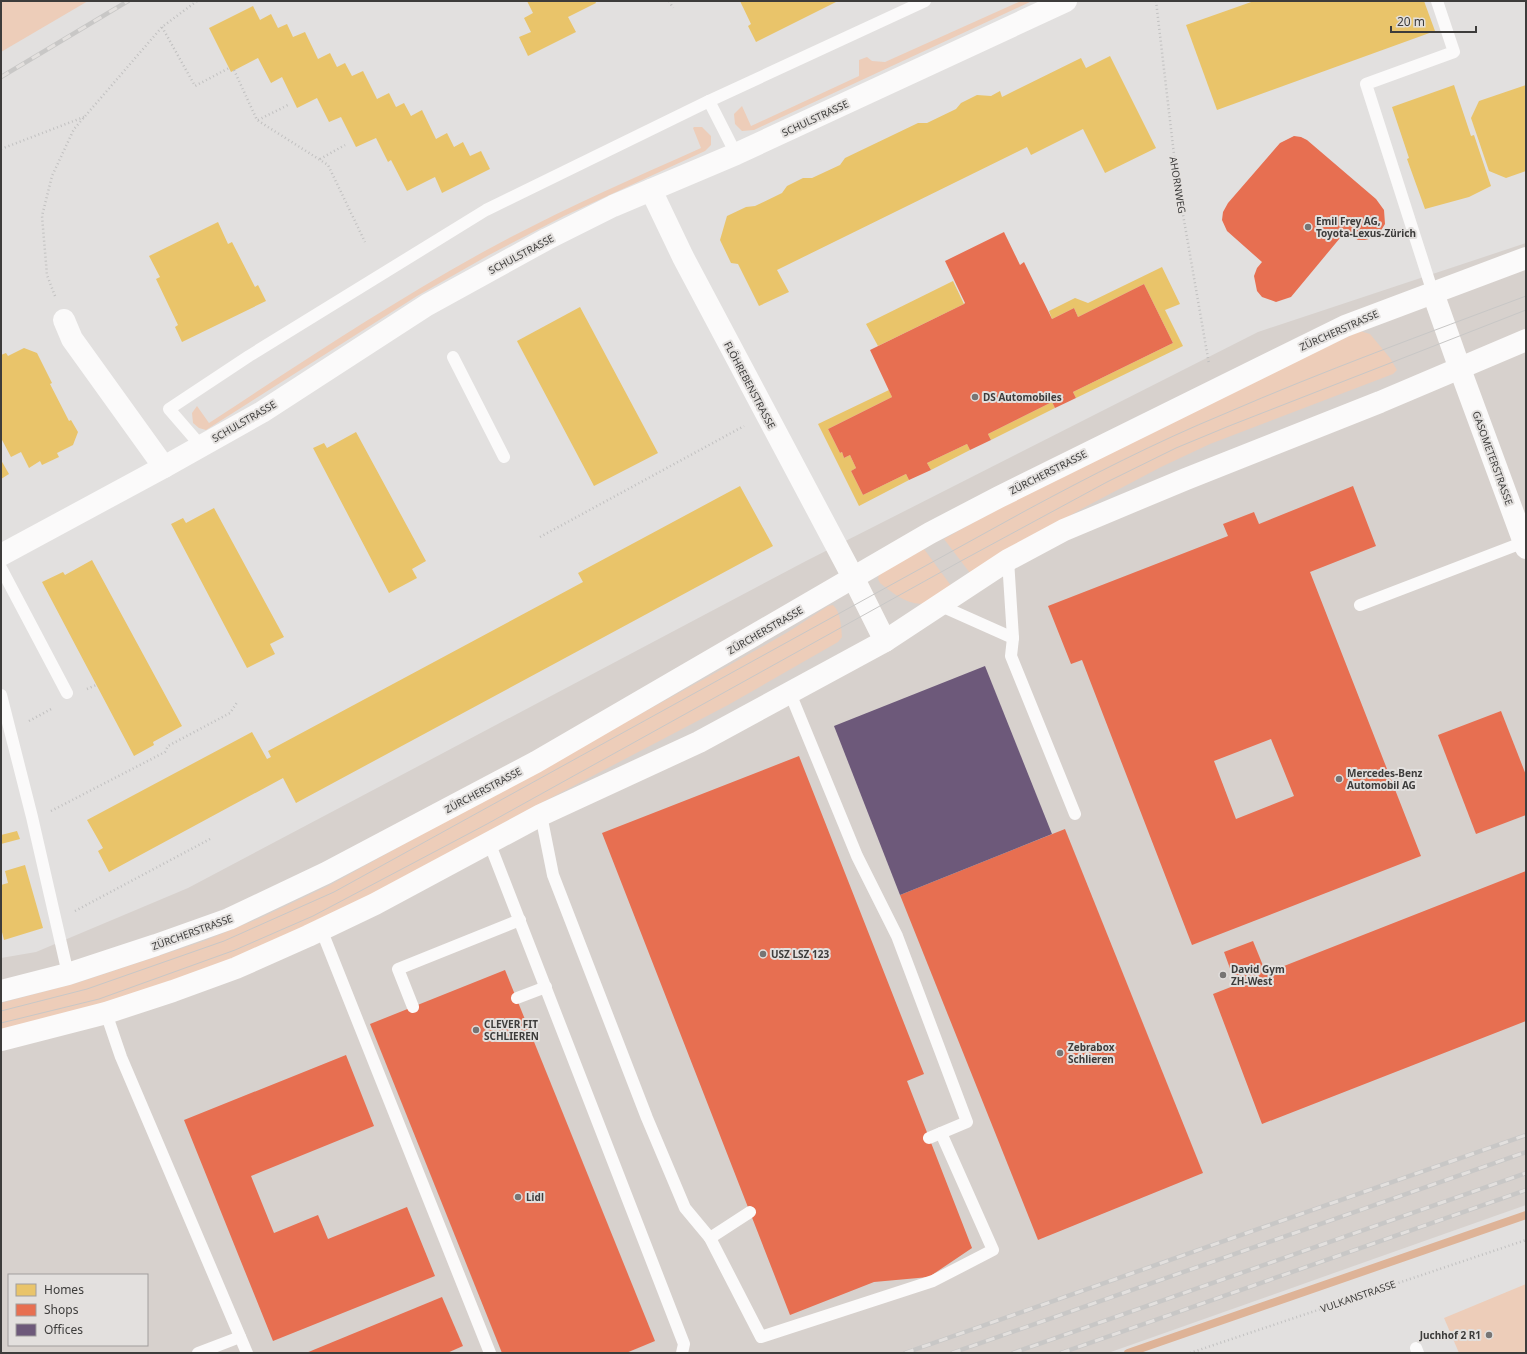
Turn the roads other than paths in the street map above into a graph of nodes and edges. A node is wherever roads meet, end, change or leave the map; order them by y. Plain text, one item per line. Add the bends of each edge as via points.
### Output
1 (925, 1) edge
2 (1066, 1) edge
3 (1437, 1) edge
4 (708, 101) junction
5 (736, 154) junction
6 (651, 190) junction
7 (1526, 258) edge
8 (1433, 293) junction
9 (64, 320) road end
10 (1526, 340) edge
11 (453, 357) dead end
12 (1460, 369) junction
13 (201, 446) junction
14 (504, 457) dead end
15 (164, 468) junction
16 (1525, 545) edge
17 (1, 555) edge
18 (1008, 560) junction
19 (1, 568) edge
20 (854, 578) junction
21 (939, 605) junction
22 (1360, 605) dead end
23 (1013, 638) junction
24 (885, 641) junction
25 (66, 693) dead end
26 (790, 693) junction
27 (1, 695) edge
28 (1076, 814) dead end
29 (541, 815) junction
30 (489, 842) junction
31 (520, 920) junction
32 (321, 929) junction
33 (68, 974) junction
34 (546, 987) junction
35 (1, 991) edge
36 (517, 998) dead end
37 (413, 1007) dead end
38 (106, 1012) junction
39 (1, 1040) edge
40 (941, 1133) junction
41 (929, 1138) dead end
42 (750, 1212) dead end
43 (710, 1238) junction
44 (240, 1337) junction
45 (198, 1353) edge
46 (246, 1353) edge
47 (490, 1353) edge
48 (682, 1353) edge

1 - 4 lane
2 - 5 main road, SCHULSTRASSE
3 - 8 lane via 1454,52 1366,84
4 - 5 lane
4 - 13 lane via 486,210 249,356 169,409
5 - 6 main road, SCHULSTRASSE
6 - 13 main road, SCHULSTRASSE via 547,239 427,305 262,412
6 - 20 main road, FLÖHREBENSTRASSE via 683,257
7 - 8 main road, ZÜRCHERSTRASSE
8 - 12 main road, GASOMETERSTRASSE
8 - 20 main road, ZÜRCHERSTRASSE via 1345,326 1103,444 946,525
9 - 15 main road via 72,339
10 - 12 main road
11 - 14 lane
12 - 16 main road, GASOMETERSTRASSE
12 - 18 main road via 1064,530
13 - 15 main road, SCHULSTRASSE
15 - 17 main road, SCHULSTRASSE
16 - 22 lane
18 - 21 main road
18 - 23 lane
19 - 25 lane
20 - 24 main road, FLÖHREBENSTRASSE
20 - 33 main road, ZÜRCHERSTRASSE via 536,762 326,873 229,919
21 - 23 lane
21 - 24 main road
23 - 28 lane via 1011,656
24 - 26 main road
26 - 29 main road via 698,742
26 - 40 lane via 857,856 896,936 968,1122
27 - 33 lane
29 - 30 main road
29 - 43 lane via 553,875 646,1118 685,1208
30 - 31 lane
30 - 32 main road via 374,904
31 - 34 lane
31 - 37 lane via 398,969
32 - 38 main road via 236,968
32 - 47 lane via 377,1054
33 - 35 main road, ZÜRCHERSTRASSE
34 - 36 lane
34 - 48 lane via 684,1344
38 - 39 main road
38 - 44 lane via 121,1057
40 - 41 lane
40 - 43 lane via 993,1250 933,1281 761,1337
42 - 43 lane
44 - 45 lane
44 - 46 lane

